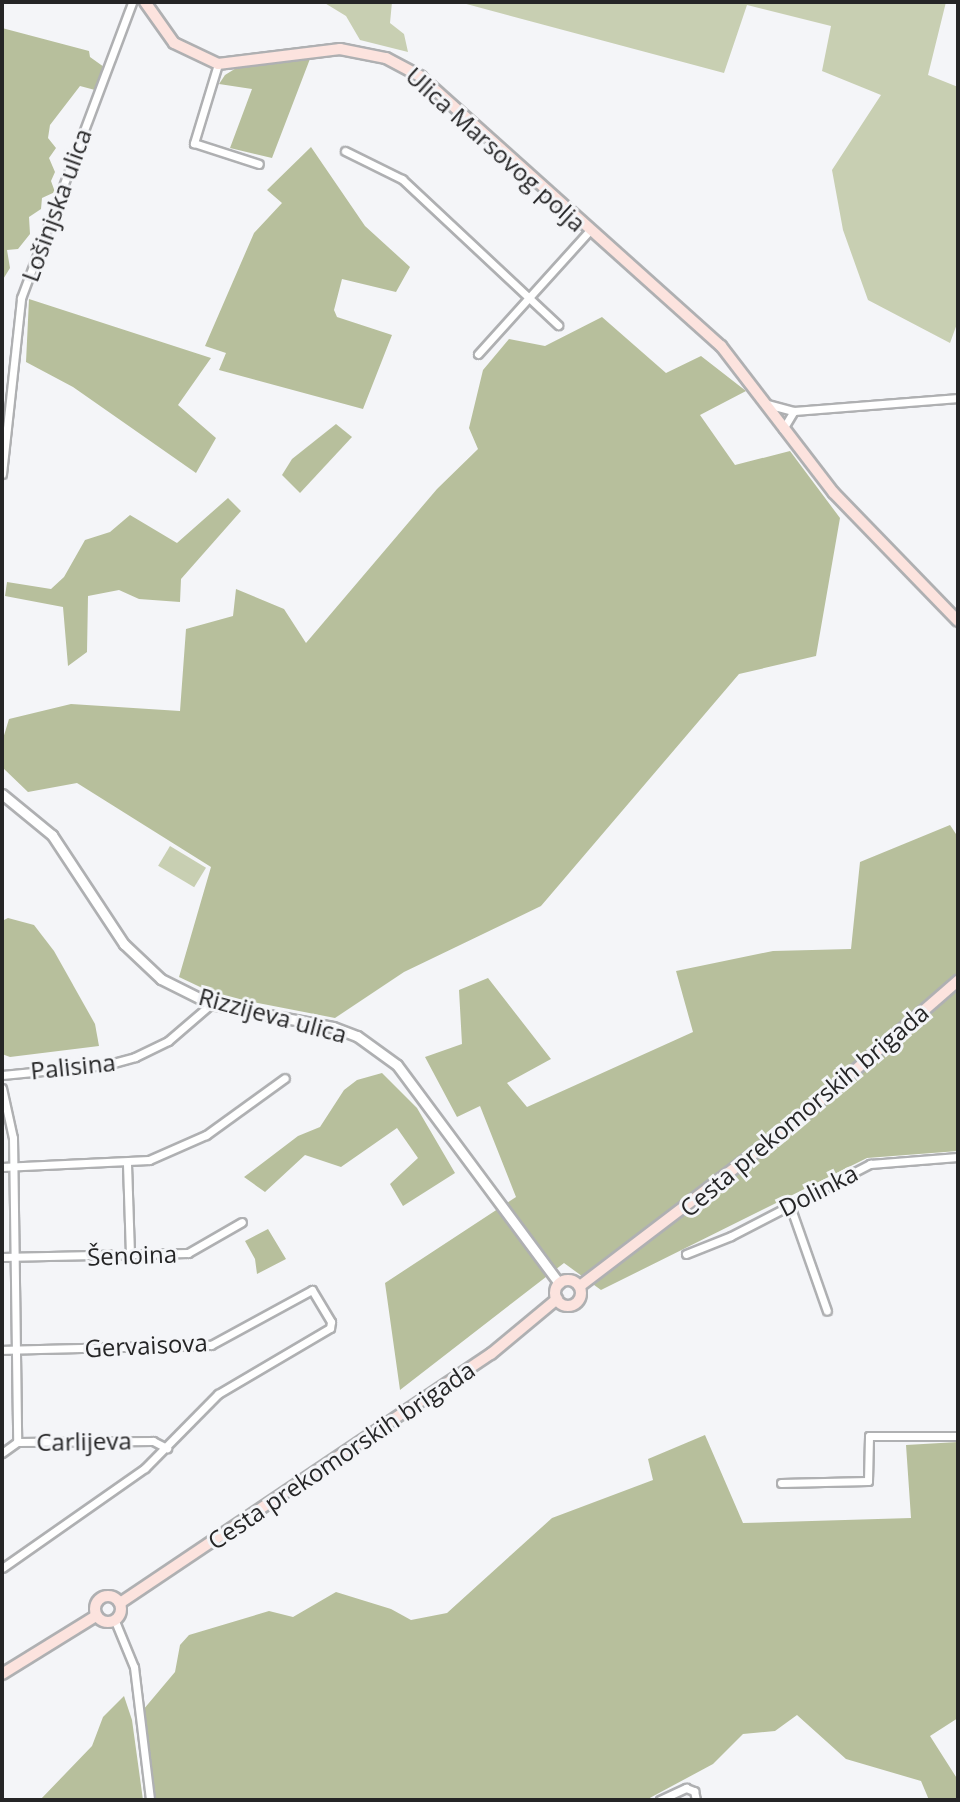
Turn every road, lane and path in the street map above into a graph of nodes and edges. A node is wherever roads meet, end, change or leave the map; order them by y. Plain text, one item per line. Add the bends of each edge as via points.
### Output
1 (132, 2) edge
2 (145, 2) edge
3 (218, 64) junction
4 (345, 151) dead end
5 (259, 164) dead end
6 (589, 231) junction
7 (527, 298) junction
8 (558, 325) dead end
9 (478, 354) dead end
10 (958, 397) edge
11 (765, 404) junction
12 (794, 411) junction
13 (783, 429) junction
14 (2, 457) edge
15 (2, 474) edge
16 (958, 621) edge
17 (2, 793) edge
18 (958, 981) edge
19 (211, 1004) junction
20 (2, 1075) edge
21 (285, 1078) dead end
22 (2, 1088) edge
23 (958, 1157) edge
24 (128, 1164) junction
25 (13, 1166) junction
26 (2, 1167) edge
27 (789, 1203) junction
28 (242, 1222) dead end
29 (686, 1254) dead end
30 (130, 1256) junction
31 (2, 1257) edge
32 (14, 1257) junction
33 (559, 1283) junction
34 (580, 1286) junction
35 (556, 1299) junction
36 (827, 1311) dead end
37 (16, 1349) junction
38 (2, 1350) edge
39 (958, 1436) edge
40 (17, 1442) junction
41 (167, 1448) junction
42 (2, 1453) edge
43 (781, 1483) dead end
44 (2, 1568) edge
45 (120, 1603) junction
46 (96, 1616) junction
47 (115, 1621) junction
48 (2, 1674) edge
49 (150, 1800) edge
50 (660, 1800) edge
51 (696, 1800) edge

1 - 14 street, Lošinjska ulica via 21,298
2 - 3 main road via 174,43
3 - 5 street via 194,143
3 - 6 main road, Ulica Marsovog polja via 340,49 395,61 421,77
4 - 7 street via 402,179
6 - 7 street
6 - 11 main road, Ulica Marsovog polja via 721,346
7 - 8 street
7 - 9 street
10 - 12 street
11 - 12 street
11 - 13 main road, Ulica Marsovog polja
12 - 13 street
13 - 16 main road, Ulica Marsovog polja via 834,493
14 - 15 street, Lošinjska ulica
17 - 19 street, Rizzijeva ulica via 52,835 141,963 161,979
18 - 34 main road, Cesta prekomorskih brigada via 799,1119
19 - 20 street, Palisina via 168,1041 128,1060
19 - 33 street, Rizzijeva ulica via 333,1027 357,1036 397,1065
21 - 24 street via 188,1144
22 - 25 street via 11,1124
23 - 27 street, Dolinka via 870,1164
24 - 25 street
24 - 30 street
25 - 26 street
25 - 32 street
27 - 29 street, Dolinka via 731,1236
27 - 36 street
28 - 30 street, Šenoina via 199,1250
30 - 32 street, Šenoina
31 - 32 street, Šenoina
32 - 37 street
33 - 34 main road via 572,1279
33 - 35 main road
34 - 35 main road via 581,1296 575,1304 565,1306
35 - 45 main road, Cesta prekomorskih brigada via 491,1354
37 - 38 street, Gervaisova
37 - 40 street
37 - 41 street, Gervaisova via 211,1345 312,1290 330,1328 218,1394
39 - 43 street via 869,1436 868,1481
40 - 41 street, Carlijeva via 153,1441
40 - 42 street, Carlijeva
41 - 44 street
45 - 46 main road via 111,1596 101,1598 95,1606
45 - 47 main road via 121,1613
46 - 47 main road via 105,1622
46 - 48 main road
47 - 49 street via 134,1667
50 - 51 street via 686,1787 694,1791

